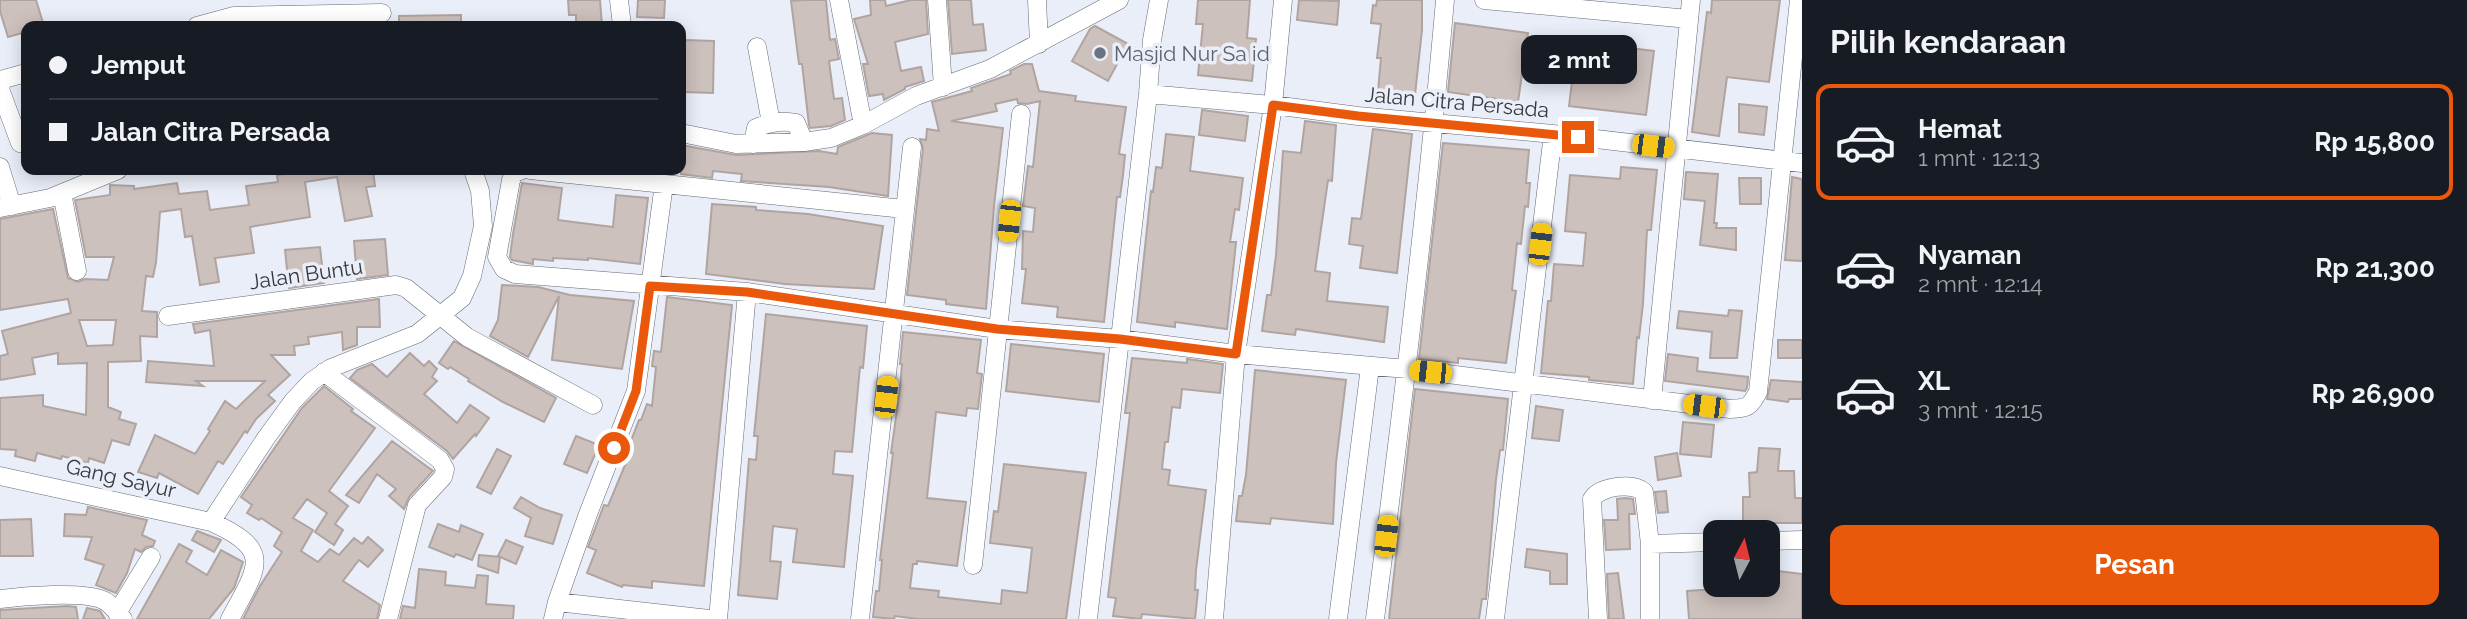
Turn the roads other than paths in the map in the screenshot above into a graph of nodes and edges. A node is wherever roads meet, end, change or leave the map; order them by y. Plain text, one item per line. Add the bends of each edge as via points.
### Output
1 (619, 0) edge
2 (839, 0) edge
3 (937, 0) edge
4 (1037, 0) edge
5 (1119, 0) edge
6 (1150, 0) edge
7 (1159, 0) edge
8 (1283, 0) edge
9 (1445, 0) edge
10 (1484, 0) edge
11 (1691, 0) edge
12 (1799, 0) edge
13 (234, 8) edge
14 (383, 13) edge
15 (1689, 19) junction
16 (207, 21) edge
17 (621, 21) edge
18 (1152, 40) junction
19 (1039, 44) junction
20 (757, 47) dead end
21 (21, 74) edge
22 (0, 80) edge
23 (943, 87) junction
24 (0, 89) edge
25 (1148, 94) junction
26 (1273, 105) junction
27 (1021, 114) dead end
28 (771, 123) junction
29 (1434, 123) junction
30 (863, 125) junction
31 (686, 134) edge
32 (1553, 134) junction
33 (804, 142) junction
34 (20, 143) dead end
35 (753, 144) junction
36 (912, 147) dead end
37 (1678, 149) junction
38 (1783, 160) junction
39 (1802, 163) edge
40 (0, 167) edge
41 (106, 175) edge
42 (474, 175) edge
43 (514, 175) edge
44 (578, 175) edge
45 (664, 184) junction
46 (62, 193) junction
47 (6, 207) edge
48 (904, 209) junction
49 (77, 271) dead end
50 (650, 286) junction
51 (747, 292) junction
52 (895, 314) junction
53 (441, 315) junction
54 (168, 316) dead end
55 (997, 329) junction
56 (1120, 339) junction
57 (1236, 354) junction
58 (1374, 367) junction
59 (1403, 369) junction
60 (324, 372) junction
61 (1523, 382) junction
62 (1652, 400) junction
63 (593, 405) dead end
64 (0, 476) edge
65 (211, 522) junction
66 (1802, 540) edge
67 (1780, 541) edge
68 (1703, 542) edge
69 (1650, 544) junction
70 (151, 557) dead end
71 (973, 565) dead end
72 (0, 599) edge
73 (555, 610) edge
74 (120, 616) edge
75 (230, 619) edge
76 (388, 619) edge
77 (709, 619) edge
78 (718, 619) edge
79 (860, 619) edge
80 (1087, 619) edge
81 (1214, 619) edge
82 (1338, 619) edge
83 (1376, 619) edge
84 (1495, 619) edge
85 (1598, 619) edge
86 (1650, 619) edge

1 - 17 street
2 - 30 street
3 - 23 street
4 - 19 street
5 - 19 street
6 - 18 street
7 - 18 street
8 - 26 street
9 - 29 street
10 - 15 street
11 - 15 street
12 - 38 street
13 - 14 street
13 - 16 street
15 - 37 street
18 - 25 street
19 - 23 street
20 - 28 street
21 - 22 street
23 - 30 street
24 - 34 street
25 - 26 street, Jalan Citra Persada
25 - 56 street
26 - 29 street, Jalan Citra Persada
26 - 57 street
27 - 55 street
28 - 33 street via 796,123
28 - 35 street via 756,128
29 - 32 street, Jalan Citra Persada
29 - 59 street
30 - 33 street via 831,138
31 - 35 street
32 - 37 street, Jalan Citra Persada
32 - 61 street
33 - 35 street
36 - 48 street
37 - 38 street, Jalan Citra Persada
37 - 62 street
38 - 39 street, Jalan Citra Persada
38 - 62 street via 1758,392 1745,409
40 - 47 street
41 - 46 street
42 - 53 street via 483,226 472,276 462,298
43 - 50 street via 497,257 504,269 515,274
44 - 45 street
45 - 48 street
45 - 50 street
46 - 47 street
46 - 49 street
48 - 52 street
50 - 51 street
50 - 73 street via 636,391
51 - 52 street
51 - 78 street
52 - 55 street
52 - 79 street
53 - 54 street, Jalan Buntu via 407,288 396,285
53 - 60 street via 417,334
53 - 63 street, Jalan Buntu via 496,355
55 - 56 street
55 - 71 street
56 - 57 street
56 - 80 street
57 - 58 street
57 - 81 street
58 - 59 street
58 - 82 street
59 - 61 street
59 - 83 street
60 - 65 street via 293,401
60 - 76 street via 440,460 445,469 417,505
61 - 62 street
61 - 84 street
64 - 65 street, Gang Sayur
65 - 75 street, Gang Sayur via 244,539 254,552 251,579
66 - 67 street
68 - 69 street
69 - 85 street via 1644,492 1631,487 1595,494
69 - 86 street
70 - 74 street
72 - 74 street via 75,595 106,601
73 - 77 street

